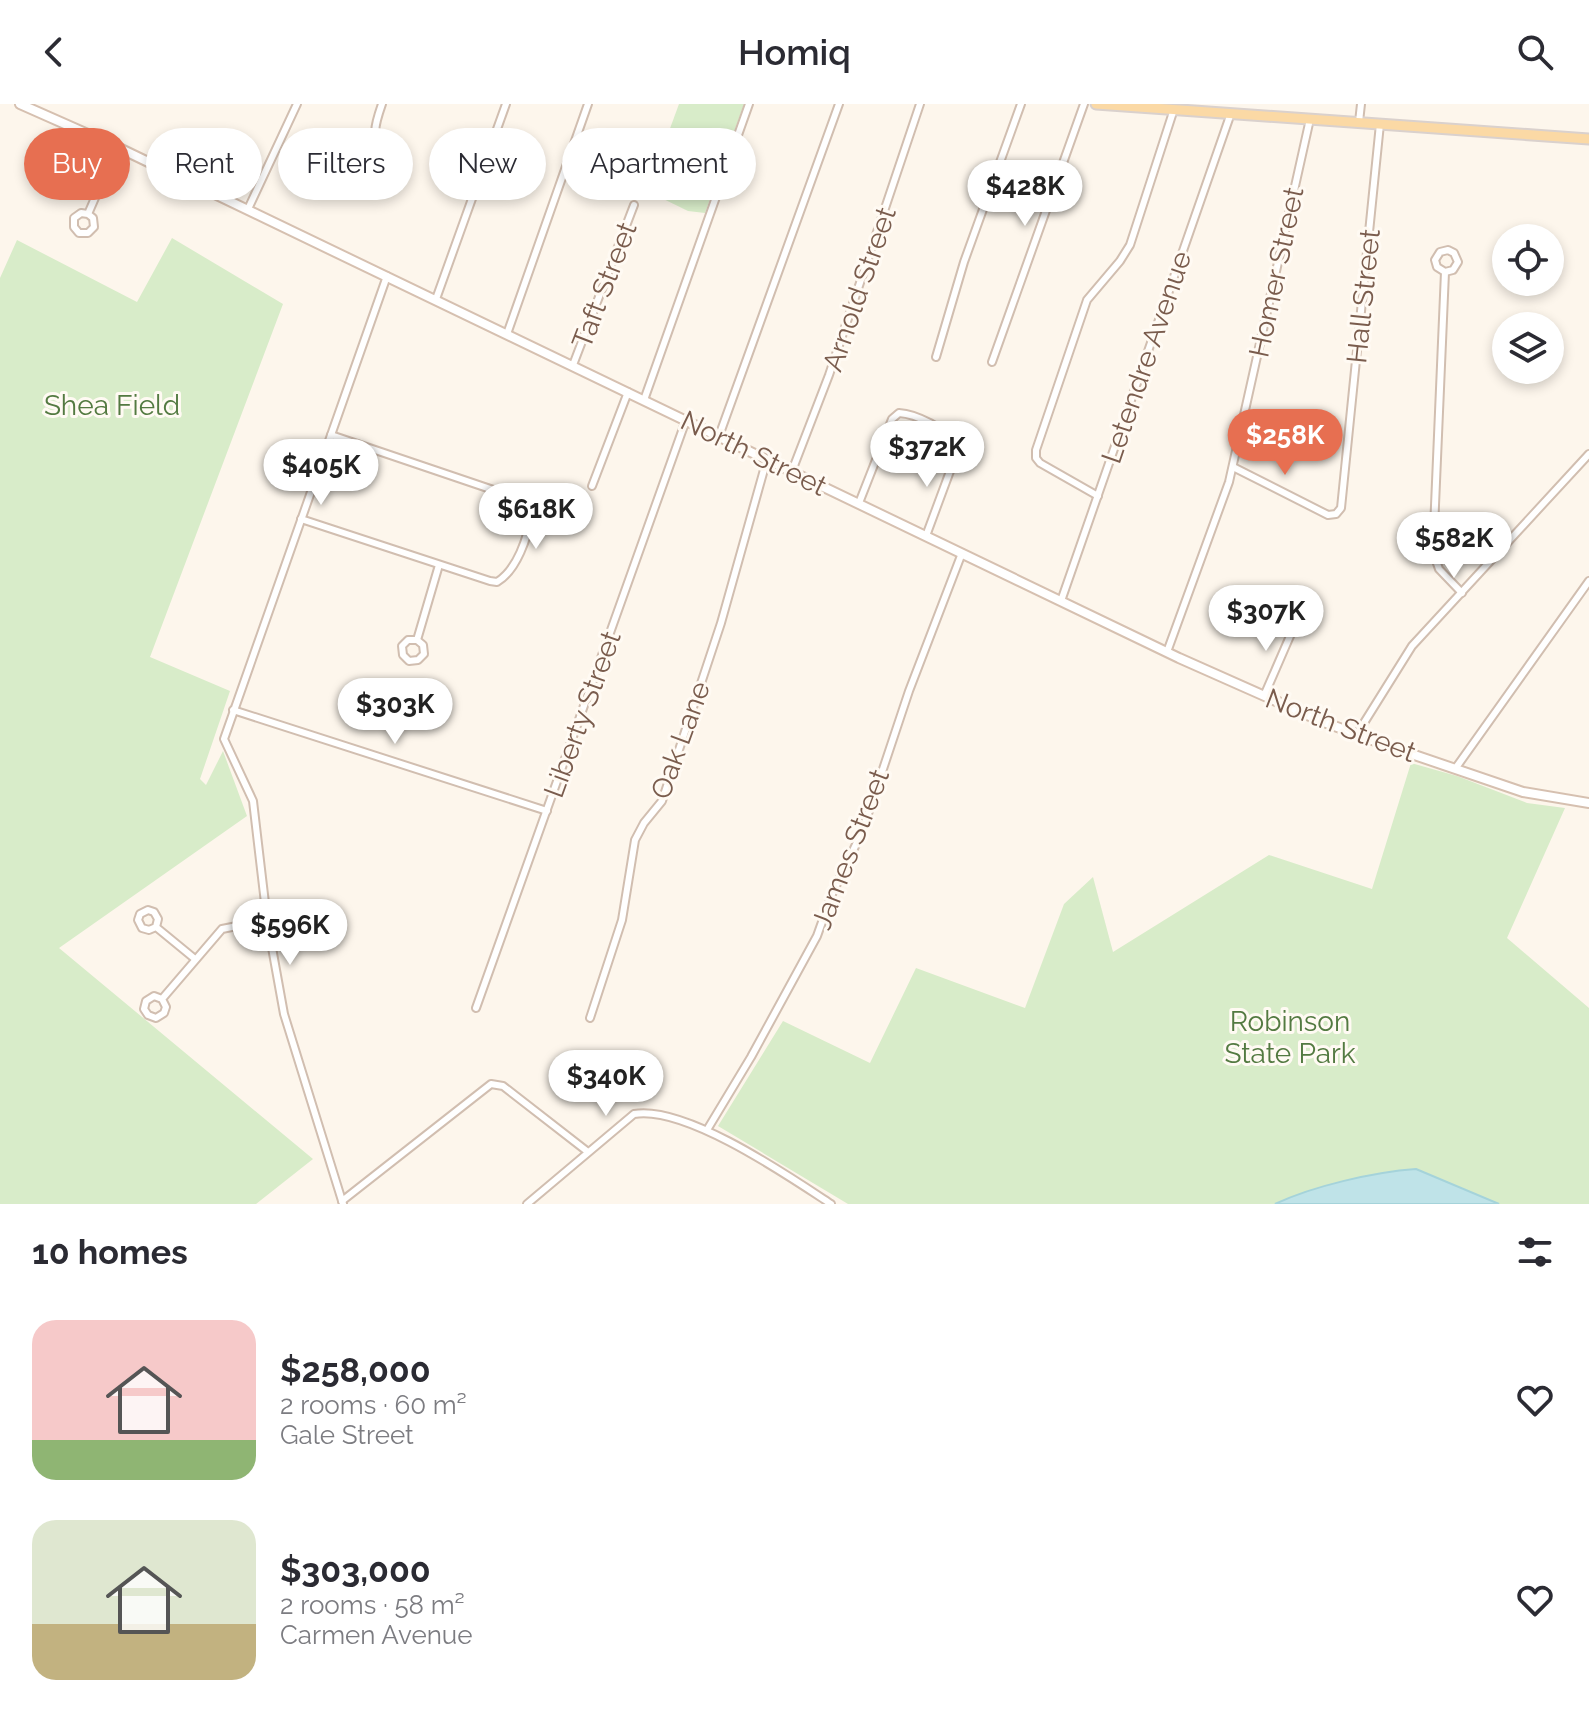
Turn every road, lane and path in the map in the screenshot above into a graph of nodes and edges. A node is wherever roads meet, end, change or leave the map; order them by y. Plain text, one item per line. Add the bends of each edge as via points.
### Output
1 (20, 104) edge
2 (297, 104) edge
3 (382, 104) edge
4 (506, 104) edge
5 (588, 104) edge
6 (749, 104) edge
7 (839, 104) edge
8 (920, 104) edge
9 (1021, 104) edge
10 (1084, 104) edge
11 (1096, 104) edge
12 (1361, 104) edge
13 (1151, 106) edge
14 (1174, 109) junction
15 (1231, 113) junction
16 (1310, 119) junction
17 (1359, 122) junction
18 (1380, 124) junction
19 (74, 128) edge
20 (376, 128) edge
21 (1589, 139) edge
22 (130, 153) edge
23 (94, 200) edge
24 (634, 205) dead end
25 (248, 209) junction
26 (88, 214) dead end
27 (1445, 272) dead end
28 (387, 276) junction
29 (436, 299) junction
30 (507, 334) junction
31 (936, 357) dead end
32 (992, 362) dead end
33 (573, 365) junction
34 (628, 392) junction
35 (644, 400) junction
36 (686, 420) junction
37 (331, 435) junction
38 (719, 436) junction
39 (1589, 454) edge
40 (767, 459) junction
41 (1233, 467) junction
42 (792, 471) junction
43 (592, 486) dead end
44 (1098, 496) junction
45 (859, 503) junction
46 (301, 519) junction
47 (926, 536) junction
48 (962, 553) junction
49 (439, 565) junction
50 (1589, 581) edge
51 (1462, 593) junction
52 (1061, 601) junction
53 (1300, 613) dead end
54 (417, 640) dead end
55 (1167, 652) junction
56 (1264, 696) junction
57 (233, 710) junction
58 (1357, 734) junction
59 (1455, 769) junction
60 (1589, 803) edge
61 (547, 811) junction
62 (267, 920) junction
63 (156, 927) dead end
64 (195, 959) junction
65 (162, 999) dead end
66 (476, 1008) dead end
67 (590, 1018) dead end
68 (707, 1130) junction
69 (588, 1152) junction
70 (342, 1202) edge
71 (527, 1204) edge
72 (831, 1204) edge

1 - 19 main road, North Street
2 - 25 street
3 - 20 street
4 - 29 street
5 - 30 street
6 - 35 street
7 - 38 street
8 - 42 street, Arnold Street
9 - 31 street
10 - 32 street
11 - 13 main road
12 - 17 street
13 - 14 main road
14 - 15 main road
14 - 44 street via 1130,245 1087,300 1036,450 1040,463
15 - 16 main road
15 - 44 street, Letendre Avenue
16 - 17 main road
16 - 41 street, Homer Street
17 - 18 main road
18 - 21 main road
18 - 41 street, Hall Street via 1340,510 1328,515
22 - 25 main road, North Street
23 - 26 street
24 - 33 street, Taft Street
25 - 28 main road, North Street
27 - 51 street via 1433,552 1441,573
28 - 29 main road, North Street
28 - 37 street
29 - 30 main road, North Street
30 - 33 main road, North Street
33 - 34 main road, North Street
34 - 35 main road, North Street
34 - 43 street
35 - 36 main road, North Street
36 - 38 main road, North Street
36 - 61 street, Liberty Street
37 - 46 street
37 - 49 street via 524,502 530,522 503,579 490,581
38 - 40 main road, North Street
39 - 51 street
40 - 42 main road, North Street
40 - 67 street, Oak Lane via 721,623 662,801 635,840 622,920
41 - 55 street, Homer Street
42 - 45 main road, North Street
44 - 52 street, Letendre Avenue
45 - 47 main road, North Street
45 - 47 street via 899,413 948,434 957,450
46 - 49 street
46 - 57 street
47 - 48 main road, North Street
48 - 52 main road, North Street
48 - 68 street, James Street via 903,705 862,832 817,936
49 - 54 street
50 - 59 street
51 - 58 street via 1412,646
52 - 55 main road, North Street
53 - 56 street
55 - 56 main road, North Street
56 - 58 main road, North Street
57 - 61 street
57 - 62 street via 224,739 255,809
58 - 59 main road, North Street
59 - 60 main road, North Street via 1523,792
61 - 66 street, Liberty Street
62 - 64 street via 226,926
62 - 70 street via 286,1023
63 - 64 street
64 - 65 street
68 - 69 street via 649,1111 634,1114
68 - 72 street
69 - 70 street via 503,1086 491,1084
69 - 71 street

